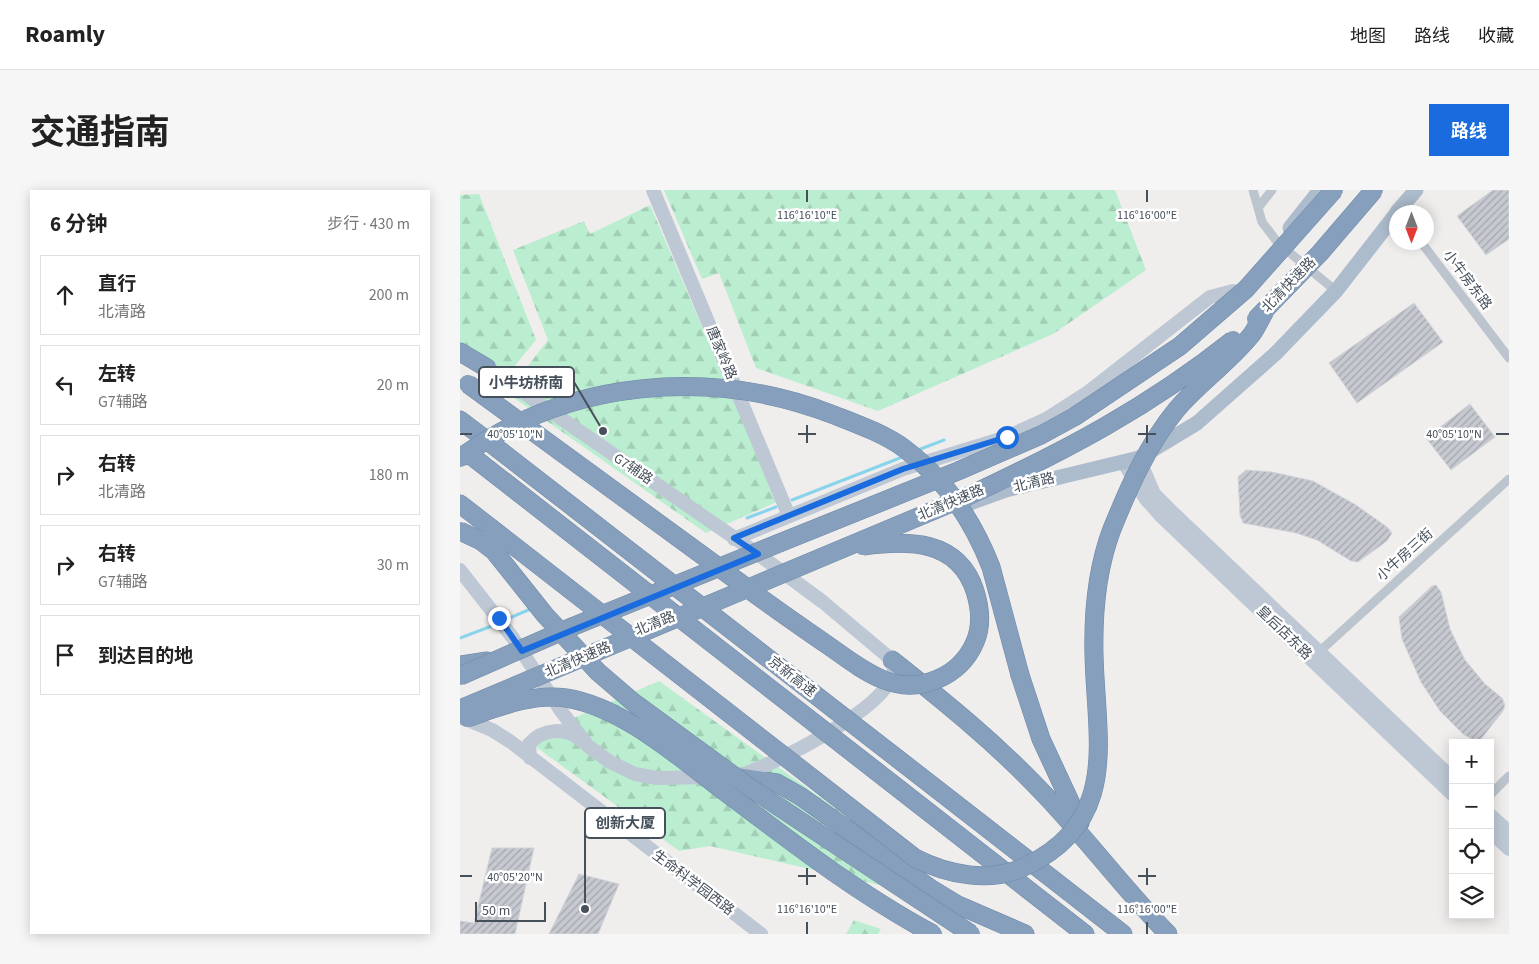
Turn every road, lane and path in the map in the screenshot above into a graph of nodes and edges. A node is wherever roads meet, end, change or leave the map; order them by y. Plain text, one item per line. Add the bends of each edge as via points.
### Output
1 (653, 190) edge
2 (1253, 190) edge
3 (1272, 190) edge
4 (1320, 190) edge
5 (1334, 190) edge
6 (1374, 190) edge
7 (1416, 190) edge
8 (1404, 205) edge
9 (1258, 208) junction
10 (1389, 224) edge
11 (1278, 243) junction
12 (1428, 250) edge
13 (1233, 291) junction
14 (1336, 291) junction
15 (1265, 311) junction
16 (460, 351) edge
17 (1509, 358) edge
18 (486, 368) joint
19 (464, 382) edge
20 (460, 420) edge
21 (463, 453) edge
22 (1139, 458) junction
23 (1124, 463) junction
24 (1509, 479) edge
25 (460, 504) edge
26 (789, 516) junction
27 (460, 531) edge
28 (734, 538) junction
29 (840, 550) junction
30 (758, 554) junction
31 (460, 570) edge
32 (782, 572) junction
33 (1320, 652) junction
34 (515, 654) junction
35 (892, 660) junction
36 (460, 665) edge
37 (535, 672) junction
38 (460, 677) edge
39 (460, 703) edge
40 (460, 709) edge
41 (460, 719) edge
42 (588, 746) junction
43 (530, 758) junction
44 (1449, 775) edge
45 (1509, 776) edge
46 (736, 777) junction
47 (1449, 791) edge
48 (1494, 791) edge
49 (1494, 819) edge
50 (1509, 832) edge
51 (1494, 835) edge
52 (1090, 844) junction
53 (1509, 849) edge
54 (761, 934) edge
55 (934, 934) edge
56 (971, 934) edge
57 (1025, 934) edge
58 (1085, 934) edge
59 (1123, 934) edge
60 (1168, 934) edge

1 - 26 street, 唐家岭路
2 - 9 street
3 - 9 street
4 - 11 main road, 北清路
5 - 34 highway, 北清快速路, bridge via 1246,289 1180,346 1074,418 966,467 574,626
6 - 15 highway, 北清快速路, bridge
7 - 8 main road, 北清路
9 - 11 street via 1262,222
10 - 14 main road, 北清路
11 - 13 main road, 北清路
11 - 14 street
12 - 17 street, 小牛房东路
13 - 26 street via 1210,297 1088,393 1048,418 1007,437 903,469
13 - 30 main road, 北清路 via 1203,323 1162,358 1074,419 958,474
14 - 22 main road, 北清路 via 1222,403 1197,423
15 - 25 highway, bridge via 1252,334 1177,410 1150,448 1111,532 1097,591 1094,653 1100,745 1096,778 1085,813 1071,833 1042,858 1002,874 962,875 932,867 915,858
15 - 29 highway, 北清快速路, bridge via 1203,362 1087,439 968,496
16 - 18 highway
18 - 28 street, G7辅路
19 - 29 highway, bridge via 866,671 884,680 909,685 942,679 957,668 975,641 980,613 973,585 956,561 924,544 880,544
20 - 59 highway, 京新高速, bridge
21 - 52 highway, bridge via 498,433 563,404 598,394 714,388 751,391 814,407 904,448 960,505 981,542 991,566 1029,708 1048,757
21 - 58 highway, 京新高速, bridge
22 - 23 main road, 北清路
22 - 33 street, 皇后店东路 via 1154,494
23 - 32 main road, 北清路 via 1006,490
23 - 47 street, 皇后店东路 via 1145,498 1162,517
24 - 33 street, 小牛房三街
26 - 28 street
27 - 56 highway, bridge via 494,551 585,657 633,702 744,784
28 - 30 street, G7辅路
29 - 40 highway, 北清快速路, bridge
30 - 32 street, G7辅路
30 - 34 main road, 北清路
31 - 34 street
32 - 35 street, G7辅路
32 - 37 main road, 北清路
33 - 44 street, 皇后店东路
34 - 36 highway, bridge
34 - 37 street
34 - 38 highway, 北清快速路, bridge
35 - 46 street via 894,674 886,688 842,725 756,770
35 - 52 highway via 1006,756
37 - 39 main road, 北清路
37 - 42 street
41 - 43 street, 生命科学园西路 via 492,730
41 - 55 highway, bridge via 528,699 565,698 593,705 656,740 871,899
42 - 43 street via 568,731 553,730 534,738 529,744
42 - 46 street via 634,774 657,778
43 - 54 street, 生命科学园西路
45 - 48 street
46 - 57 highway via 777,783 930,888 958,905
49 - 50 street
51 - 53 street
52 - 60 highway via 1140,906

